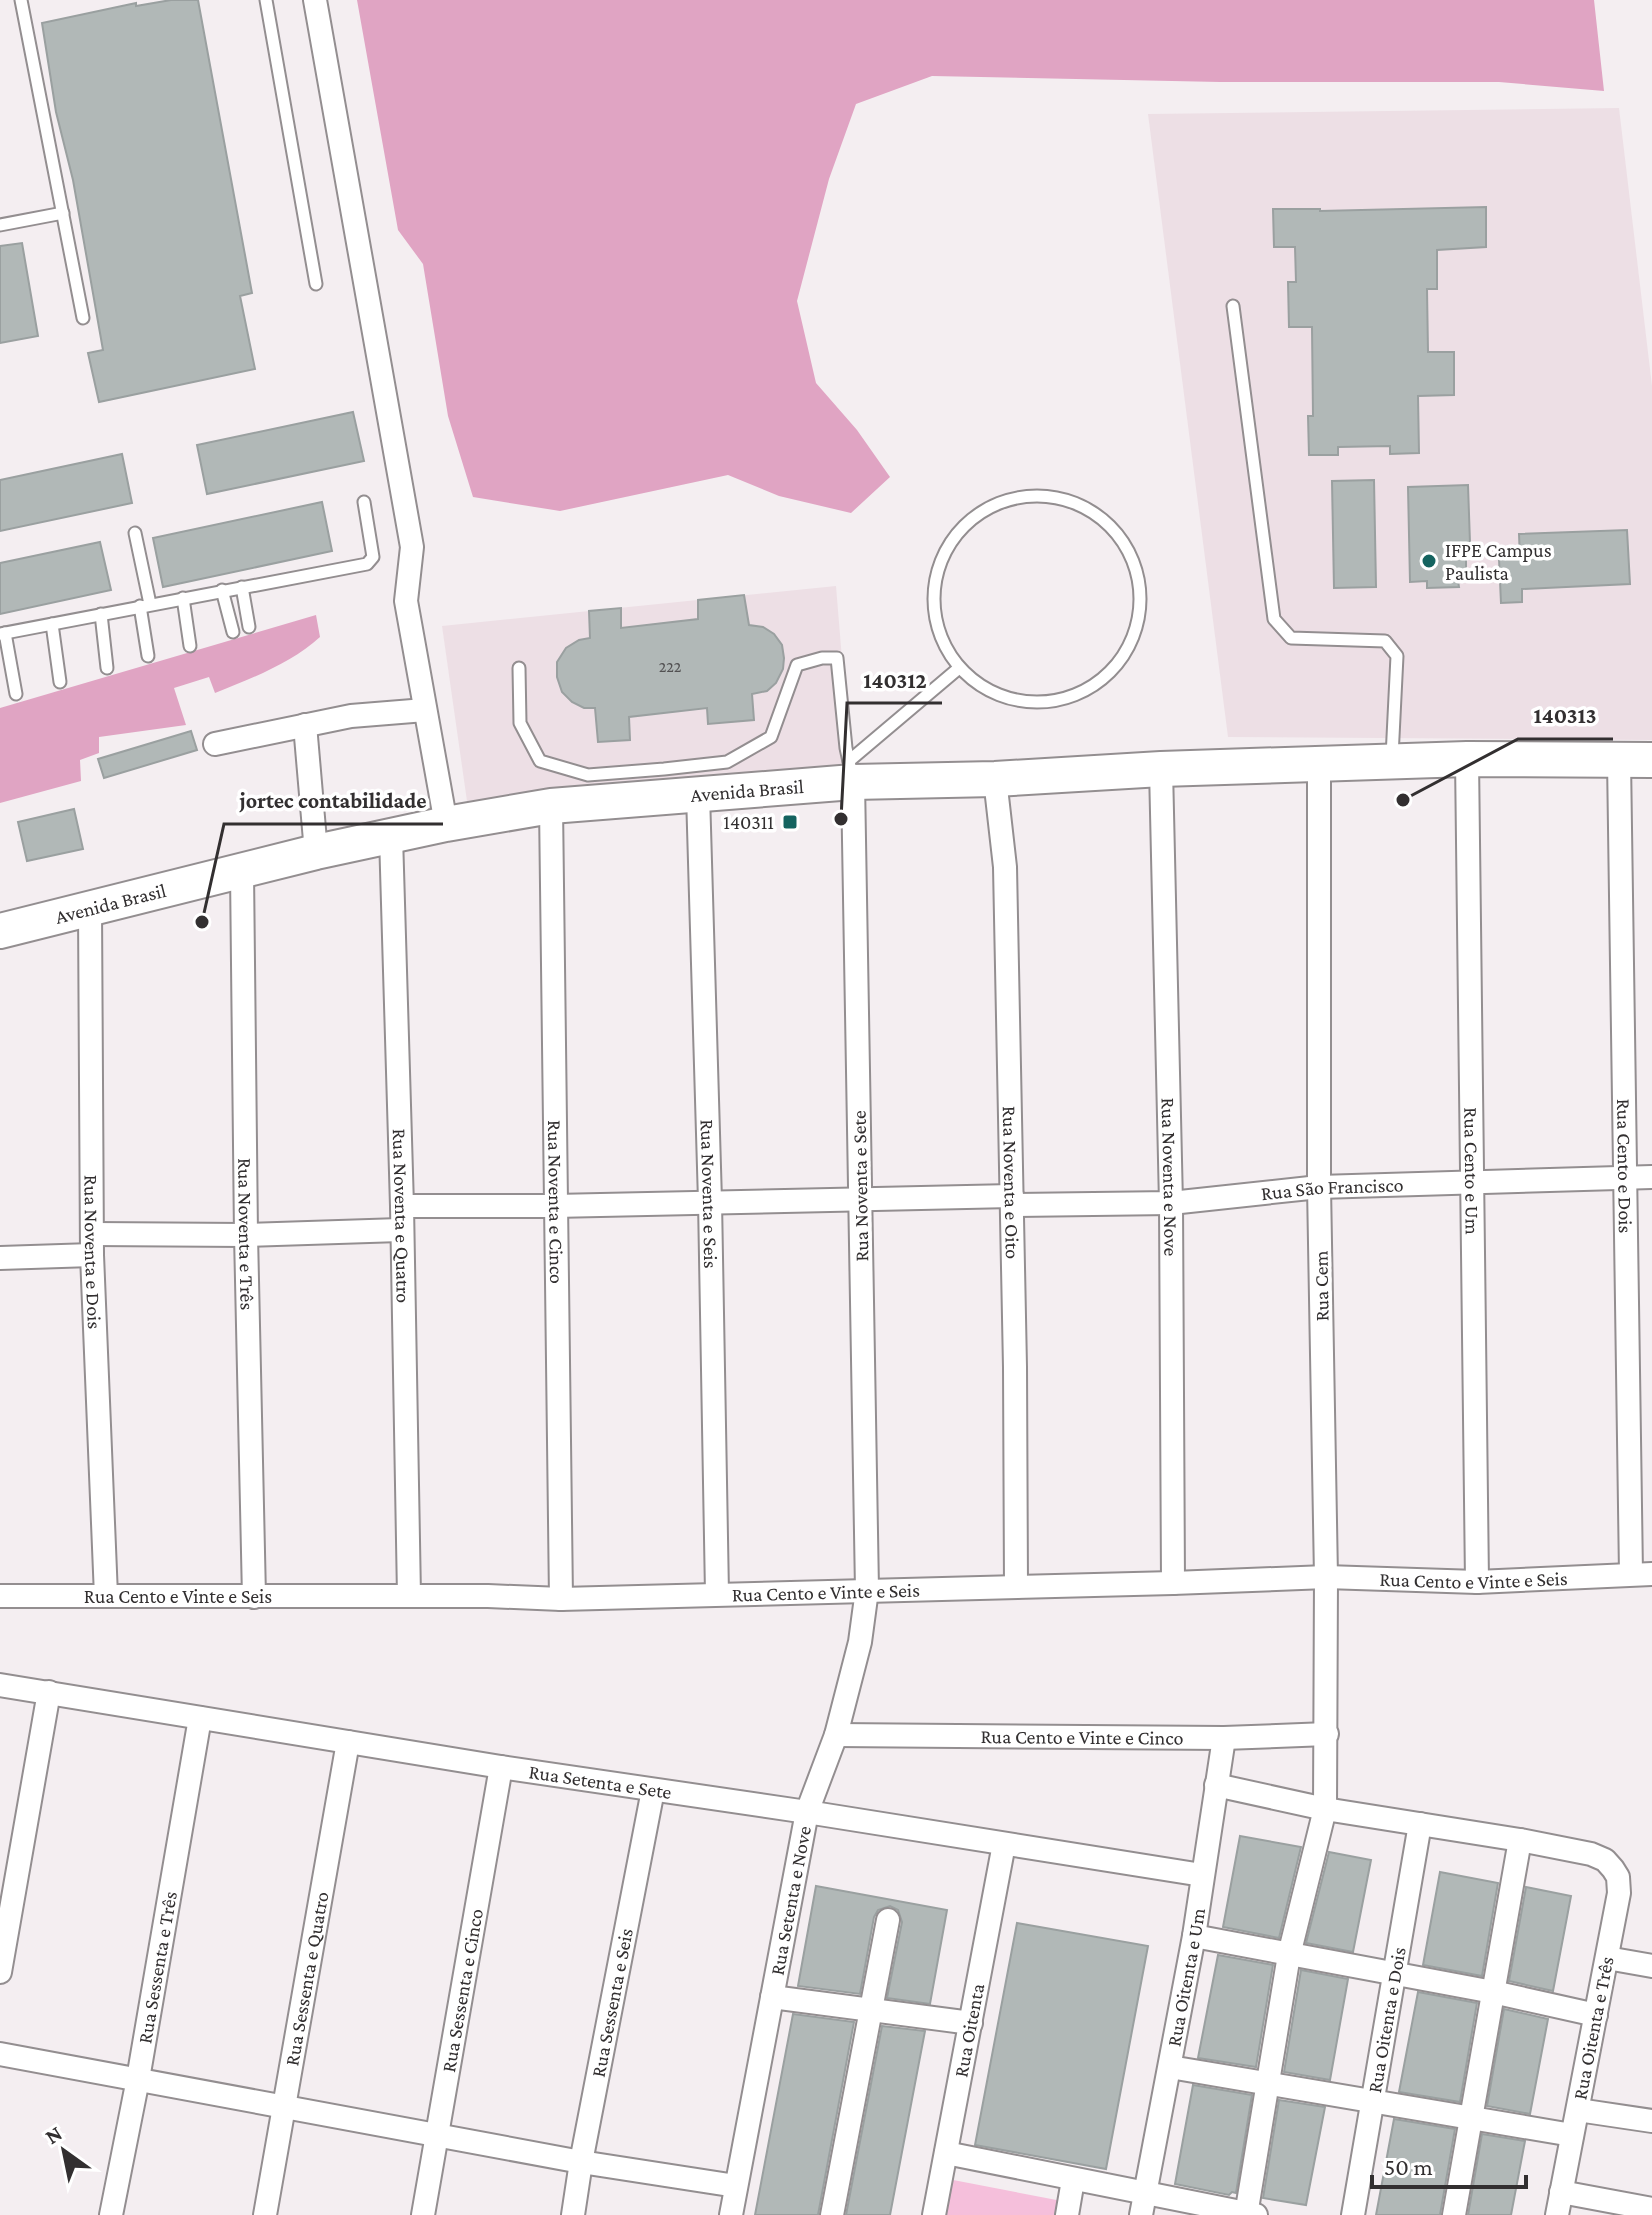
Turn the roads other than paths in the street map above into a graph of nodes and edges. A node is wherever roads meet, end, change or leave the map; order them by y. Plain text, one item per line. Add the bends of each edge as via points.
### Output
1 (21, 0) edge
2 (266, 0) edge
3 (315, 0) edge
4 (63, 213) junction
5 (0, 225) edge
6 (316, 284) dead end
7 (1233, 306) dead end
8 (83, 318) dead end
9 (364, 502) dead end
10 (135, 533) dead end
11 (242, 587) junction
12 (222, 590) junction
13 (183, 598) junction
14 (145, 605) junction
15 (101, 614) junction
16 (52, 624) junction
17 (249, 627) dead end
18 (233, 632) dead end
19 (3, 633) edge
20 (190, 646) dead end
21 (148, 656) dead end
22 (107, 668) dead end
23 (519, 668) dead end
24 (959, 668) junction
25 (60, 682) dead end
26 (16, 694) dead end
27 (425, 710) junction
28 (305, 725) junction
29 (215, 744) dead end
30 (1467, 759) junction
31 (1635, 760) edge
32 (1392, 761) junction
33 (1319, 763) junction
34 (1161, 769) junction
35 (851, 772) junction
36 (995, 779) junction
37 (698, 794) junction
38 (551, 806) junction
39 (446, 824) junction
40 (391, 836) junction
41 (316, 852) junction
42 (242, 872) junction
43 (90, 908) junction
44 (0, 931) edge
45 (1652, 1177) edge
46 (1625, 1178) junction
47 (1472, 1181) junction
48 (1319, 1187) junction
49 (860, 1198) junction
50 (1012, 1200) junction
51 (710, 1201) junction
52 (1171, 1203) junction
53 (402, 1206) junction
54 (554, 1206) junction
55 (400, 1230) junction
56 (246, 1235) junction
57 (92, 1245) junction
58 (0, 1258) edge
59 (1641, 1574) edge
60 (1326, 1577) junction
61 (1477, 1582) junction
62 (1173, 1583) junction
63 (1016, 1587) junction
64 (867, 1590) junction
65 (717, 1594) junction
66 (0, 1596) edge
67 (106, 1596) junction
68 (409, 1596) junction
69 (254, 1597) junction
70 (561, 1599) junction
71 (0, 1685) edge
72 (49, 1692) junction
73 (200, 1718) junction
74 (1327, 1734) junction
75 (836, 1735) junction
76 (1224, 1738) junction
77 (348, 1742) junction
78 (501, 1767) junction
79 (1216, 1785) junction
80 (653, 1790) junction
81 (1325, 1809) junction
82 (807, 1812) junction
83 (1420, 1824) junction
84 (1520, 1840) junction
85 (1004, 1844) junction
86 (1202, 1875) junction
87 (888, 1920) dead end
88 (1194, 1936) junction
89 (1289, 1955) junction
90 (1607, 1958) junction
91 (1652, 1966) edge
92 (0, 1972) edge
93 (1394, 1975) junction
94 (1493, 1992) junction
95 (772, 1997) junction
96 (872, 2010) junction
97 (1596, 2015) junction
98 (971, 2023) junction
99 (0, 2054) edge
100 (1170, 2067) junction
101 (138, 2079) junction
102 (1268, 2084) junction
103 (1373, 2101) junction
104 (286, 2108) junction
105 (1578, 2110) junction
106 (1470, 2117) junction
107 (1652, 2121) edge
108 (436, 2135) junction
109 (1572, 2135) junction
110 (946, 2153) junction
111 (581, 2162) junction
112 (1073, 2180) junction
113 (736, 2186) junction
114 (1561, 2192) junction
115 (1142, 2204) edge
116 (1652, 2209) edge
117 (1249, 2214) edge
118 (111, 2215) edge
119 (265, 2215) edge
120 (423, 2215) edge
121 (573, 2215) edge
122 (731, 2215) edge
123 (832, 2215) edge
124 (934, 2215) edge
125 (1067, 2215) edge
126 (1353, 2215) edge
127 (1454, 2215) edge
128 (1557, 2215) edge

1 - 4 lane
2 - 6 lane
3 - 27 street via 412,547 406,601
4 - 5 lane
4 - 8 lane
7 - 32 lane via 1274,619 1291,638 1385,641 1397,656
9 - 11 lane via 373,557 367,564
10 - 14 lane
11 - 12 lane
11 - 17 lane
12 - 13 lane
12 - 18 lane
13 - 14 lane
13 - 20 lane
14 - 15 lane
14 - 21 lane
15 - 16 lane
15 - 22 lane
16 - 19 lane
16 - 25 lane
19 - 26 lane
23 - 35 lane via 520,723 540,761 588,775 727,762 771,737 797,665 837,658
24 - 24 lane via 985,689 1028,702 1083,693 1111,673 1131,645 1141,613 1140,579 1128,547 1107,521 1078,503 1044,495 1009,499 977,514 952,538 937,570 933,604 940,638
24 - 35 lane
27 - 28 street
27 - 39 street
28 - 29 street
28 - 41 street
30 - 31 main road, Avenida Brasil
30 - 32 main road, Avenida Brasil
30 - 47 street, Rua Cento e Um
31 - 46 street, Rua Cento e Dois
32 - 33 main road, Avenida Brasil
33 - 34 main road, Avenida Brasil
33 - 48 street, Rua Cem
34 - 36 main road, Avenida Brasil
34 - 52 street, Rua Noventa e Nove
35 - 36 main road, Avenida Brasil
35 - 37 main road, Avenida Brasil
35 - 49 street, Rua Noventa e Sete
36 - 50 street, Rua Noventa e Oito via 1005,867
37 - 38 main road, Avenida Brasil
37 - 51 street, Rua Noventa e Seis
38 - 39 main road, Avenida Brasil
38 - 54 street, Rua Noventa e Cinco
39 - 40 main road, Avenida Brasil
40 - 41 main road, Avenida Brasil
40 - 53 street, Rua Noventa e Quatro
41 - 42 main road, Avenida Brasil
42 - 43 main road, Avenida Brasil
42 - 56 street, Rua Noventa e Três
43 - 44 main road, Avenida Brasil
43 - 57 street, Rua Noventa e Dois
45 - 46 street, Rua São Francisco
46 - 47 street, Rua São Francisco
46 - 59 street, Rua Cento e Dois
47 - 48 street, Rua São Francisco
47 - 61 street, Rua Cento e Um
48 - 52 street, Rua São Francisco
48 - 60 street, Rua Cem
49 - 50 street, Rua São Francisco
49 - 51 street, Rua São Francisco
49 - 64 street, Rua Noventa e Sete
50 - 52 street, Rua São Francisco
50 - 63 street, Rua Noventa e Oito
51 - 54 street, Rua São Francisco
51 - 65 street, Rua Noventa e Seis
52 - 62 street, Rua Noventa e Nove
53 - 54 street, Rua São Francisco
53 - 55 street, Rua Noventa e Quatro
54 - 70 street, Rua Noventa e Cinco
55 - 56 street
55 - 68 street, Rua Noventa e Quatro
56 - 57 street
56 - 69 street, Rua Noventa e Três
57 - 58 street
57 - 67 street, Rua Noventa e Dois
59 - 61 street, Rua Cento e Vinte e Seis
60 - 61 street, Rua Cento e Vinte e Seis
60 - 62 street, Rua Cento e Vinte e Seis
60 - 74 street, Rua Cem
62 - 63 street, Rua Cento e Vinte e Seis
63 - 64 street, Rua Cento e Vinte e Seis
64 - 65 street, Rua Cento e Vinte e Seis
64 - 75 street, Rua Setenta e Nove via 860,1642
65 - 70 street, Rua Cento e Vinte e Seis
66 - 67 street, Rua Cento e Vinte e Seis
67 - 69 street, Rua Cento e Vinte e Seis
68 - 69 street, Rua Cento e Vinte e Seis
68 - 70 street, Rua Cento e Vinte e Seis
71 - 72 street, Rua Setenta e Sete
72 - 73 street, Rua Setenta e Sete
72 - 92 street
73 - 77 street, Rua Setenta e Sete
73 - 101 street, Rua Sessenta e Três
74 - 76 street, Rua Cento e Vinte e Cinco
74 - 81 street, Rua Cem
75 - 76 street, Rua Cento e Vinte e Cinco
75 - 82 street, Rua Setenta e Nove
76 - 79 street, Rua Oitenta e Um
77 - 78 street, Rua Setenta e Sete
77 - 104 street, Rua Sessenta e Quatro
78 - 80 street, Rua Setenta e Sete
78 - 108 street, Rua Sessenta e Cinco
79 - 81 street
79 - 86 street, Rua Oitenta e Um
80 - 82 street, Rua Setenta e Sete
80 - 111 street, Rua Sessenta e Seis
81 - 83 street
81 - 89 street, Rua Cem
82 - 85 street, Rua Setenta e Sete
82 - 95 street, Rua Setenta e Nove
83 - 84 street
83 - 93 street, Rua Oitenta e Dois
84 - 90 street, Rua Oitenta e Três via 1591,1854 1605,1860 1618,1877
84 - 94 street
85 - 86 street, Rua Setenta e Sete
85 - 98 street, Rua Oitenta
86 - 88 street, Rua Oitenta e Um
87 - 96 street
88 - 89 street
88 - 100 street, Rua Oitenta e Um
89 - 93 street
89 - 102 street, Rua Cem
90 - 91 street
90 - 97 street, Rua Oitenta e Três
93 - 94 street
93 - 103 street, Rua Oitenta e Dois
94 - 97 street
94 - 106 street
95 - 96 street
95 - 113 street, Rua Setenta e Nove
96 - 98 street
96 - 123 street
97 - 105 street, Rua Oitenta e Três
98 - 110 street, Rua Oitenta
99 - 101 street
100 - 102 street
100 - 115 street, Rua Oitenta e Um
101 - 104 street
101 - 118 street, Rua Sessenta e Três
102 - 103 street
102 - 117 street, Rua Cem
103 - 106 street
103 - 126 street, Rua Oitenta e Dois
104 - 108 street
104 - 119 street, Rua Sessenta e Quatro
105 - 107 street
105 - 109 street, Rua Oitenta e Três
106 - 109 street
106 - 127 street
108 - 111 street
108 - 120 street, Rua Sessenta e Cinco
109 - 114 street, Rua Oitenta e Três
110 - 112 street
110 - 124 street, Rua Oitenta
111 - 113 street
111 - 121 street, Rua Sessenta e Seis
112 - 115 street
112 - 125 street
113 - 122 street, Rua Setenta e Nove
114 - 116 street
114 - 128 street, Rua Oitenta e Três
115 - 117 street

